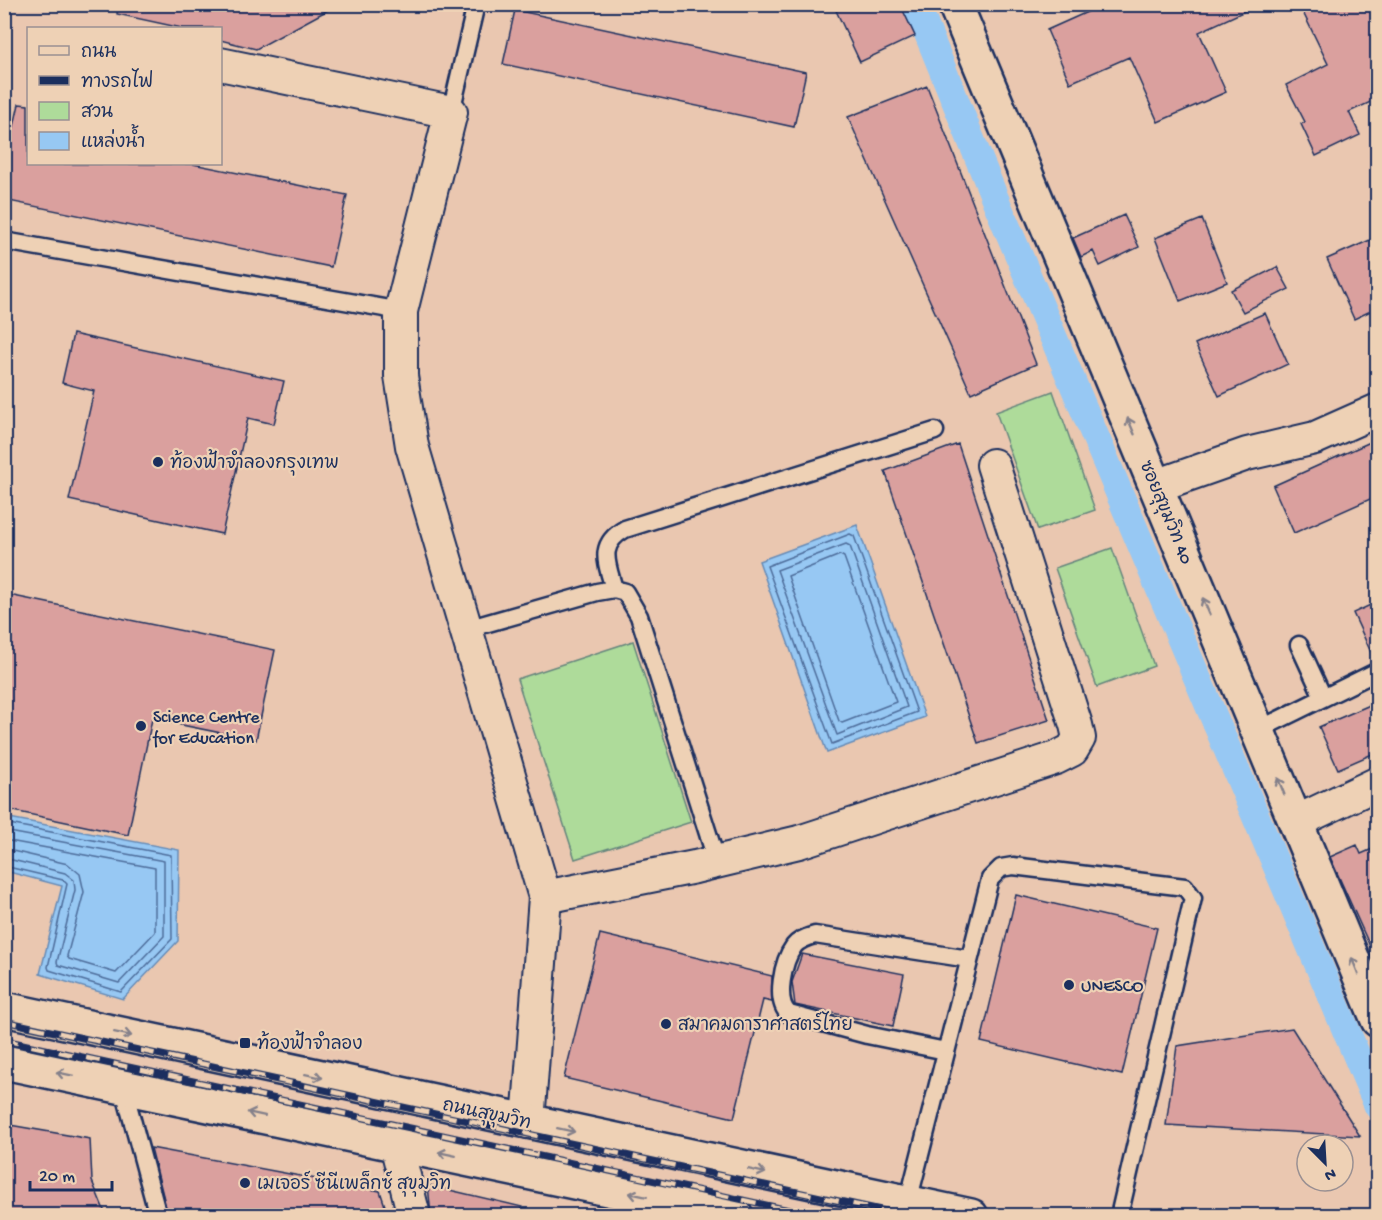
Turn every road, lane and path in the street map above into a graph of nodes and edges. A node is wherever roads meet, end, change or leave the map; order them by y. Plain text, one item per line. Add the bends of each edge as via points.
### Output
1 (476, 4) edge
2 (955, 4) edge
3 (222, 64) edge
4 (451, 112) junction
5 (4, 241) edge
6 (401, 311) junction
7 (1377, 410) edge
8 (934, 431) dead end
9 (993, 465) dead end
10 (1156, 486) junction
11 (614, 589) junction
12 (467, 629) junction
13 (1299, 645) dead end
14 (1377, 670) edge
15 (1323, 697) junction
16 (1258, 730) junction
17 (1377, 783) edge
18 (1296, 822) junction
19 (717, 862) junction
20 (545, 897) junction
21 (969, 959) junction
22 (4, 1009) edge
23 (1377, 1020) edge
24 (946, 1051) junction
25 (4, 1062) edge
26 (123, 1086) junction
27 (406, 1096) junction
28 (528, 1122) junction
29 (396, 1144) junction
30 (908, 1202) junction
31 (158, 1215) edge
32 (414, 1215) edge
33 (736, 1215) edge
34 (971, 1215) edge
35 (1119, 1215) edge

1 - 4 lane
10 -> 2 main road, ซอยสุขุมวิท 40
3 - 4 street
4 - 6 street
5 - 6 lane
6 - 12 street via 401,376 412,446
7 - 10 street via 1315,438 1236,458
8 - 11 lane via 625,529 613,536 606,549
9 - 19 street via 1076,725 1077,744 1056,758 799,842
16 -> 10 main road, ซอยสุขุมวิท 40
11 - 12 lane
11 - 19 lane via 625,592 639,615
12 - 20 street
13 - 15 lane
14 - 15 lane
15 - 16 lane
18 -> 16 main road, ซอยสุขุมวิท 40
17 - 18 street
23 -> 18 main road, ซอยสุขุมวิท 40
19 - 20 street
20 - 28 street
21 - 24 lane
21 - 24 lane via 815,935 803,938 787,962 781,993 784,1010 789,1014
21 - 35 lane via 990,879 1008,867 1185,887 1191,894
22 -> 27 main road, ถนนสุขุมวิท
24 - 30 lane
26 -> 25 main road
29 -> 26 main road
26 - 31 lane
27 - 28 main road, ถนนสุขุมวิท
27 - 29 main road
28 -> 30 main road, ถนนสุขุมวิท
29 - 32 street
33 -> 29 main road
30 - 34 main road, ถนนสุขุมวิท

